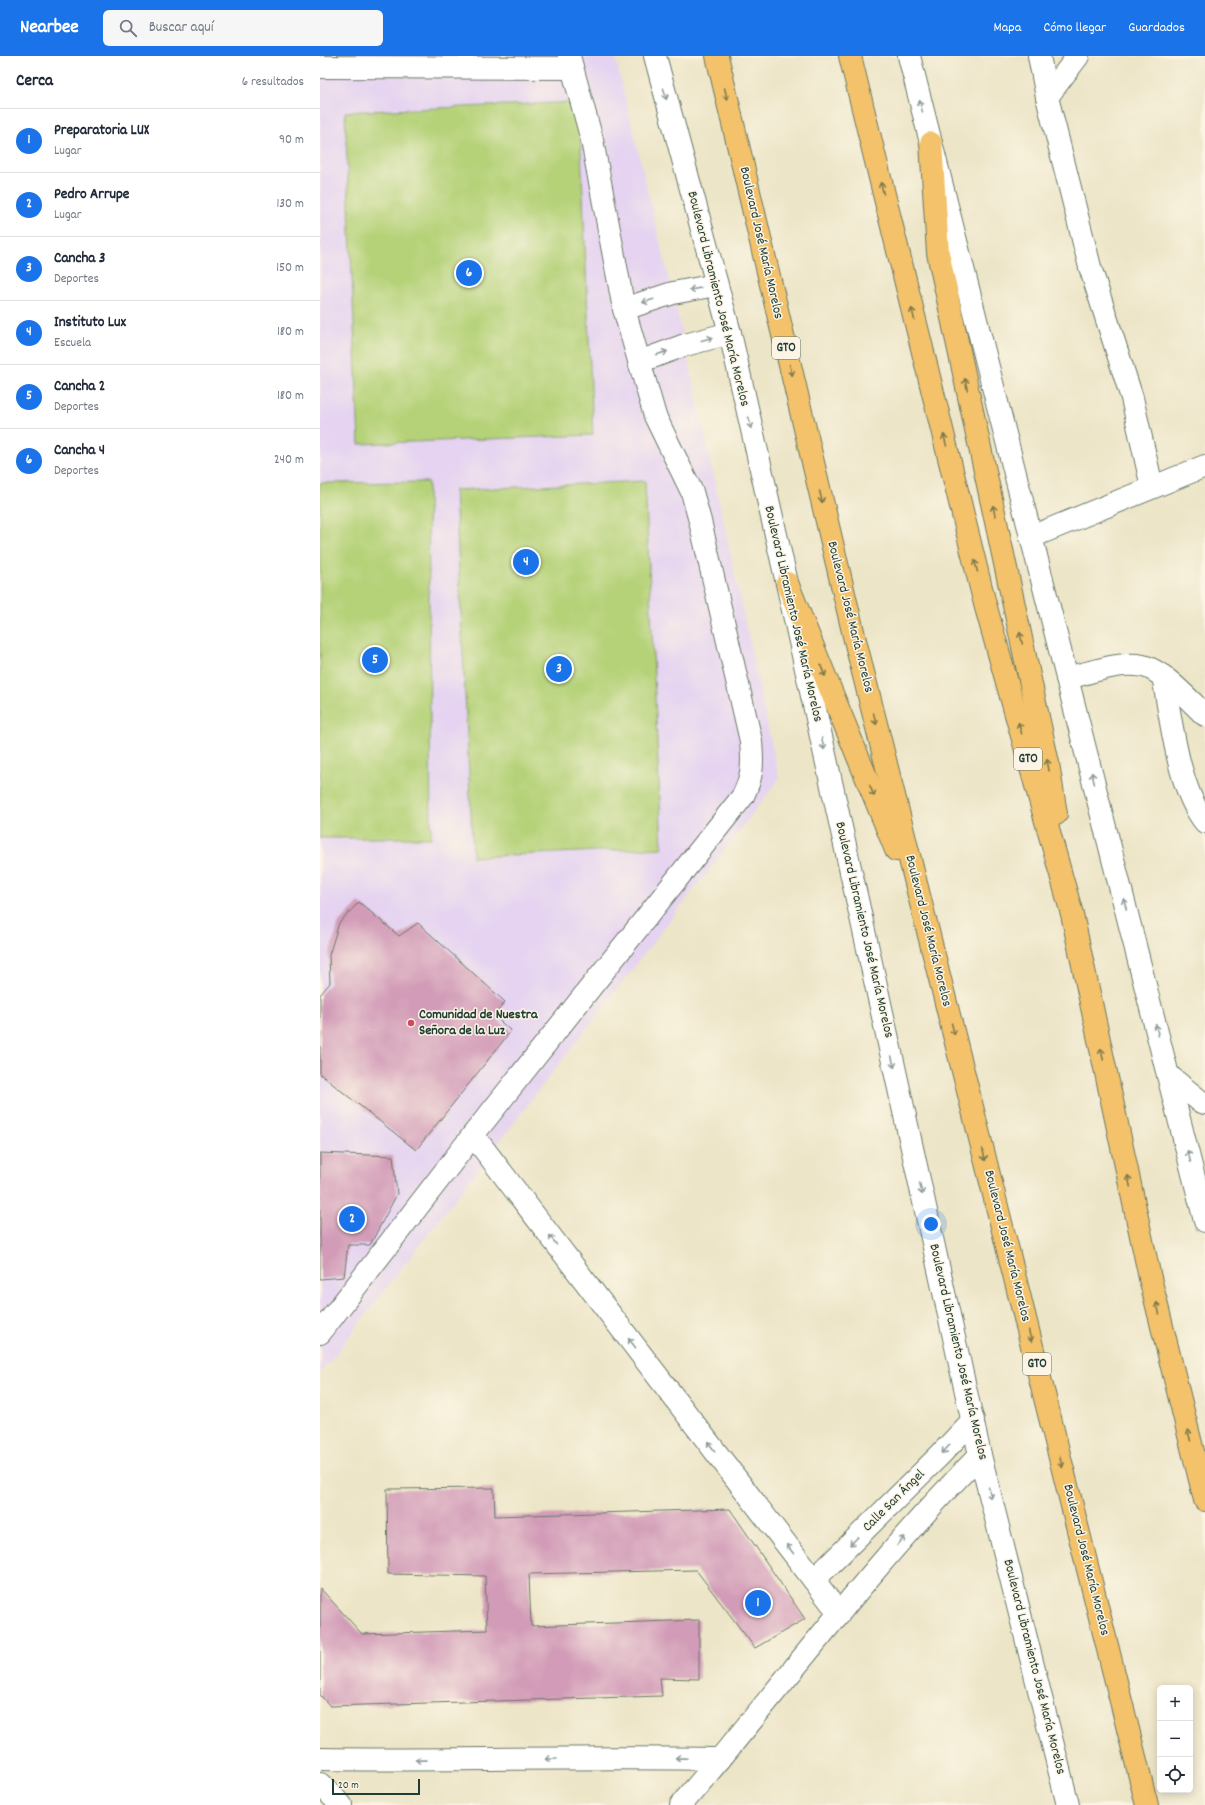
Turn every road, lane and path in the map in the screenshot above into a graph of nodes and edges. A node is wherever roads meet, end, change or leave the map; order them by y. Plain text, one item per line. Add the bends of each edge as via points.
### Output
1 (655, 56) edge
2 (717, 56) edge
3 (850, 56) edge
4 (909, 56) edge
5 (1039, 56) edge
6 (1078, 56) edge
7 (571, 62) edge
8 (320, 67) edge
9 (1047, 97) junction
10 (931, 143) junction
11 (716, 285) junction
12 (624, 309) junction
13 (730, 333) junction
14 (639, 362) junction
15 (1205, 466) edge
16 (1152, 487) junction
17 (1031, 537) junction
18 (787, 583) junction
19 (1163, 676) junction
20 (1067, 678) junction
21 (1205, 715) edge
22 (1205, 822) edge
23 (1072, 914) junction
24 (926, 924) junction
25 (1168, 1075) junction
26 (1205, 1103) edge
27 (473, 1135) junction
28 (1205, 1221) edge
29 (320, 1333) edge
30 (973, 1420) junction
31 (980, 1455) junction
32 (1205, 1500) edge
33 (814, 1580) junction
34 (839, 1613) junction
35 (320, 1759) edge
36 (720, 1759) junction
37 (320, 1784) edge
38 (341, 1805) edge
39 (681, 1805) edge
40 (1068, 1805) edge
41 (1147, 1805) edge

1 -> 11 street, Boulevard Libramiento José María Morelos
2 -> 24 main road, Boulevard José María Morelos / GTO via 855,640
23 -> 3 main road, GTO via 985,604
10 -> 4 street
5 - 9 street
6 - 9 street
7 - 8 street
7 - 12 street via 592,140
9 - 16 street via 1090,267 1132,398
10 - 17 street
23 -> 10 main road via 1048,763 938,253
11 -> 12 street via 673,293
11 - 13 street, Boulevard Libramiento José María Morelos
12 - 14 street
14 -> 13 street via 685,345
13 -> 18 street, Boulevard Libramiento José María Morelos
14 - 27 street via 655,416 692,492 751,741 754,764 750,782 743,796
15 - 16 street
16 - 17 street
17 - 20 street
18 -> 24 main road
18 -> 30 street, Boulevard Libramiento José María Morelos
19 - 20 street via 1143,666 1120,666
19 - 21 street
19 - 22 street via 1180,762 1197,812
25 -> 20 street
32 -> 23 main road, GTO via 1150,1278
24 -> 41 main road, Boulevard José María Morelos / GTO
25 - 26 street via 1200,1102
28 -> 25 street
27 - 29 street
33 -> 27 street
30 - 31 street, Boulevard Libramiento José María Morelos
30 -> 33 street, Calle San Ángel
34 -> 31 street, Calle San Ángel via 949,1486
31 -> 40 street, Boulevard Libramiento José María Morelos
33 - 34 street
34 - 36 street, Calle San Ángel
36 -> 35 street
36 - 39 street, Calle San Ángel
37 - 38 street

